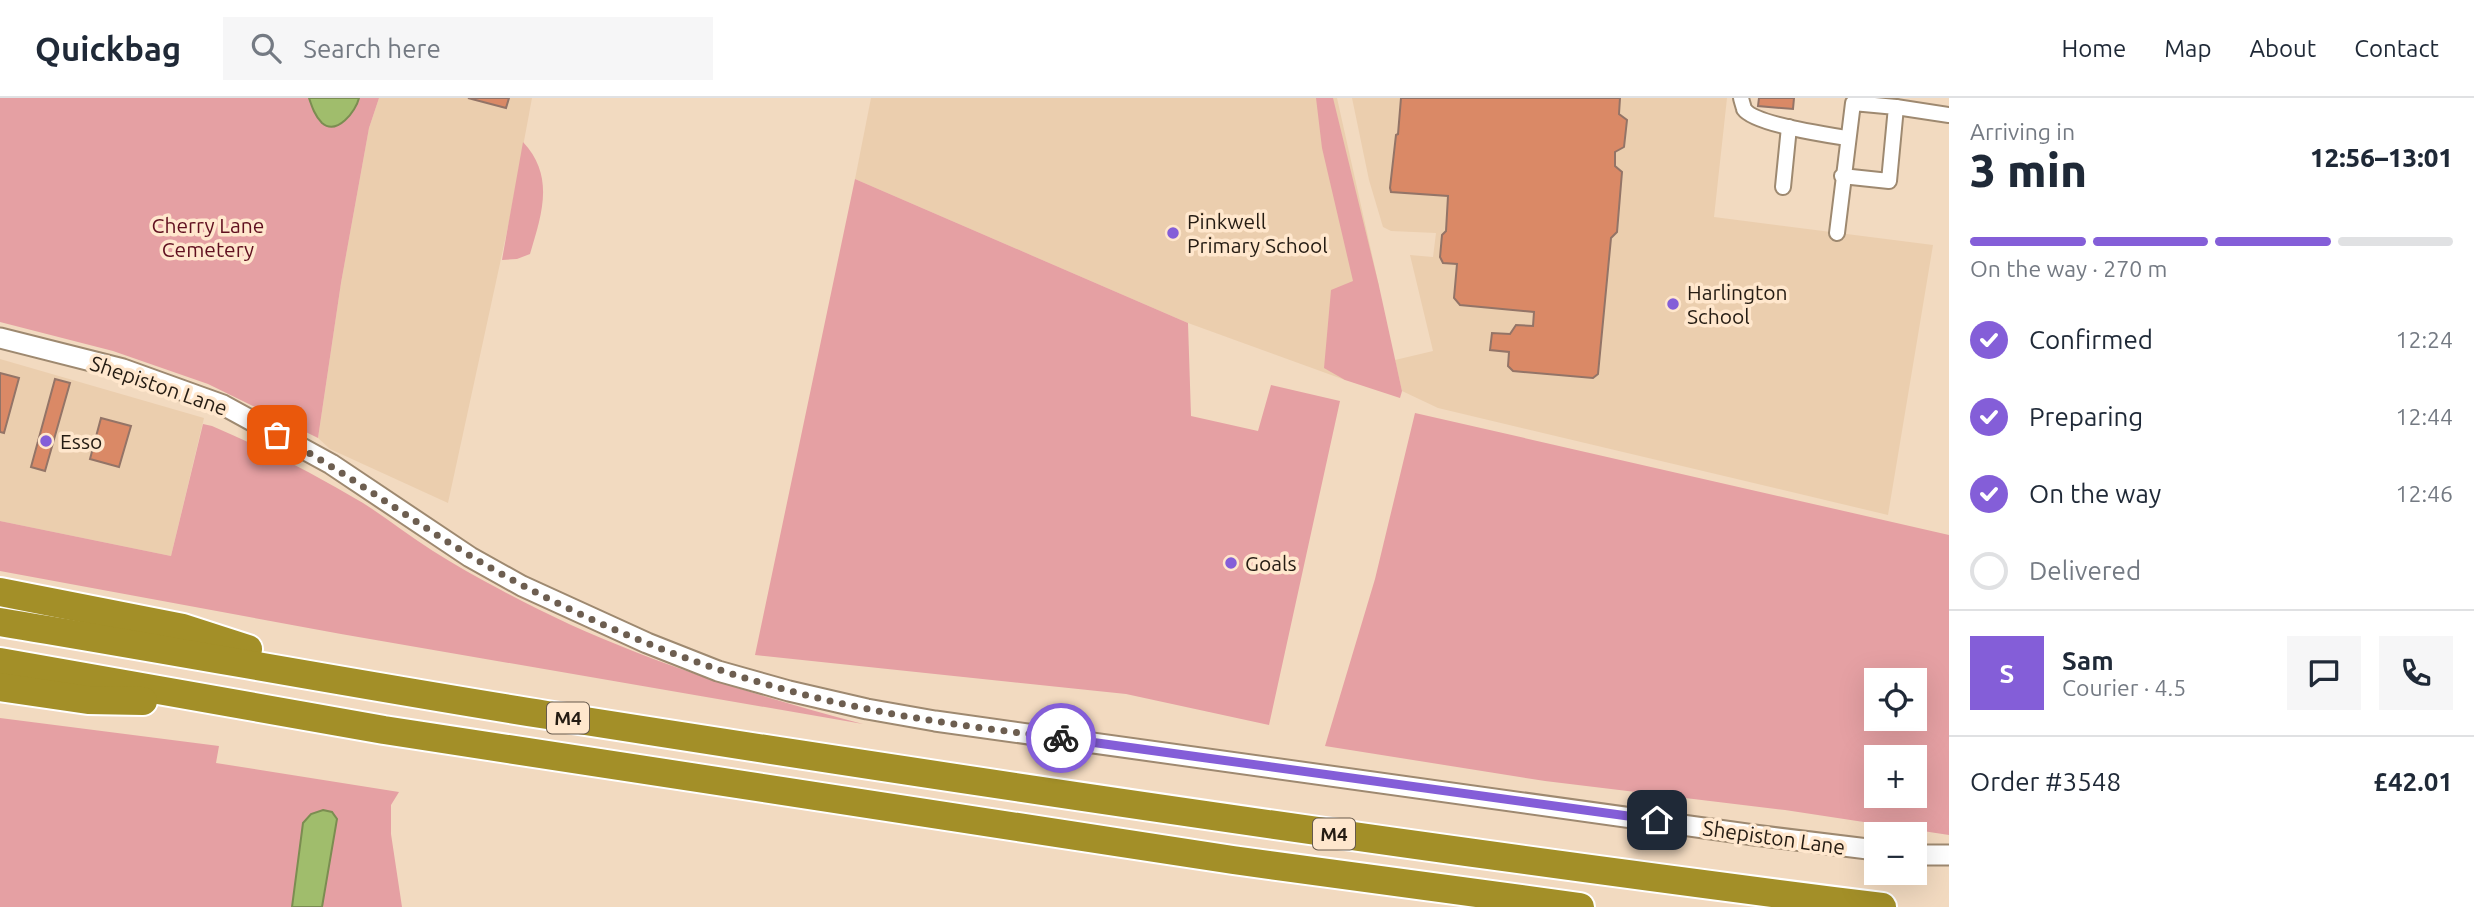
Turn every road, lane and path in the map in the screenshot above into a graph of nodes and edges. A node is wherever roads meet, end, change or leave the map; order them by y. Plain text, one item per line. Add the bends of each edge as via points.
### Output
1 (1741, 98) edge
2 (1896, 107) junction
3 (1949, 115) edge
4 (1789, 127) junction
5 (1847, 138) junction
6 (1842, 176) junction
7 (1783, 187) dead end
8 (1837, 233) dead end
9 (0, 338) edge
10 (0, 592) edge
11 (0, 622) edge
12 (0, 662) edge
13 (350, 682) junction
14 (0, 687) edge
15 (237, 704) junction
16 (1864, 849) edge
17 (1927, 855) edge
18 (1949, 855) edge
19 (1580, 907) edge
20 (1882, 907) edge

1 - 4 street via 1750,115
2 - 3 street
2 - 5 street via 1853,103
2 - 6 street via 1889,180
4 - 5 street
4 - 7 street
5 - 6 street
6 - 8 street
9 - 16 street, Shepiston Lane via 123,369 223,405 331,464 470,557 522,586 687,660 789,691 935,721
10 - 13 highway, M4 via 183,628
11 - 13 highway, M4
12 - 15 highway, M4
13 - 20 highway, M4 via 1157,808
14 - 15 highway, M4 via 88,700
15 - 19 highway, M4 via 1233,860
17 - 18 street

